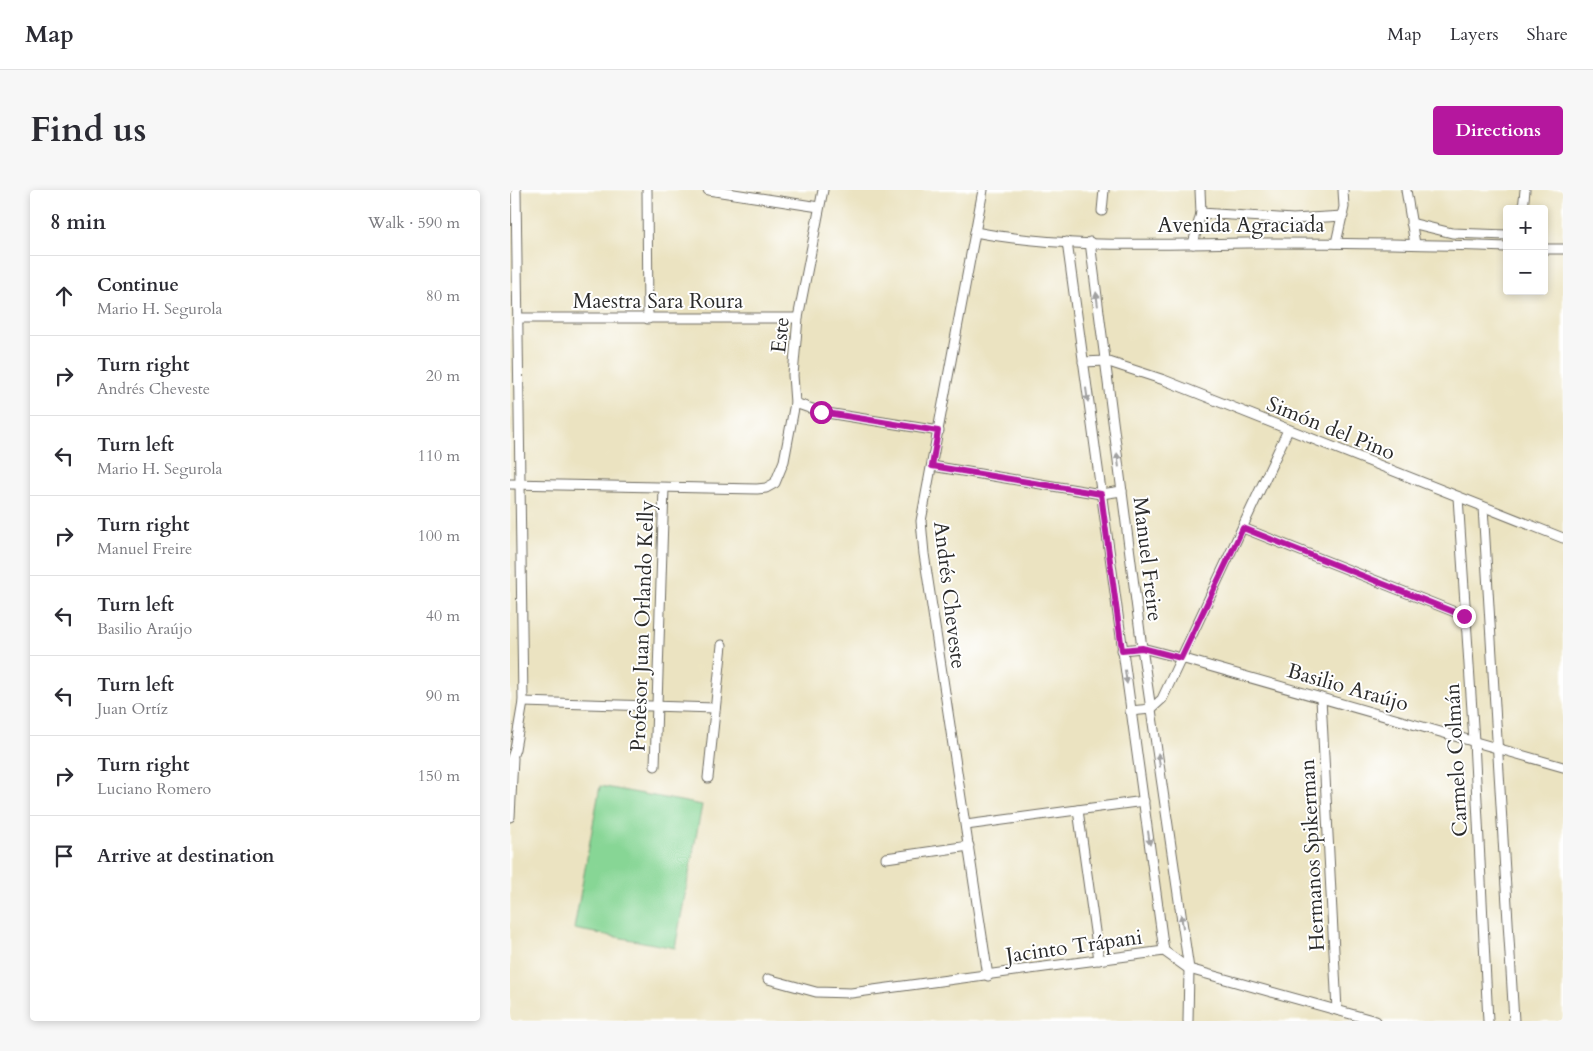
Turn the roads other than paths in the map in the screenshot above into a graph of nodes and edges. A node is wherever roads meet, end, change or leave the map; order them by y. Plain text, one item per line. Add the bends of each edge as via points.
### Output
1 (516, 190) edge
2 (647, 190) edge
3 (708, 190) edge
4 (823, 190) edge
5 (983, 190) edge
6 (1104, 190) edge
7 (1200, 190) edge
8 (1343, 190) edge
9 (1406, 190) edge
10 (1525, 190) edge
11 (1523, 205) edge
12 (820, 207) junction
13 (1102, 211) dead end
14 (1201, 213) junction
15 (1342, 216) junction
16 (1411, 223) junction
17 (975, 232) junction
18 (1503, 235) edge
19 (1067, 242) junction
20 (1090, 242) junction
21 (1336, 243) junction
22 (1193, 244) junction
23 (1415, 244) junction
24 (1503, 247) edge
25 (1548, 249) edge
26 (1563, 249) edge
27 (518, 318) junction
28 (798, 318) junction
29 (648, 319) junction
30 (1106, 361) junction
31 (1083, 362) junction
32 (795, 403) junction
33 (1288, 430) junction
34 (938, 431) junction
35 (932, 466) junction
36 (514, 484) edge
37 (664, 488) junction
38 (1122, 491) junction
39 (1101, 494) junction
40 (1458, 497) junction
41 (1483, 507) junction
42 (1243, 528) junction
43 (1563, 538) edge
44 (1464, 616) junction
45 (722, 645) dead end
46 (1142, 648) junction
47 (1122, 650) junction
48 (1181, 658) junction
49 (1322, 698) junction
50 (523, 702) junction
51 (657, 706) junction
52 (715, 708) junction
53 (1151, 709) junction
54 (1130, 711) junction
55 (1474, 741) junction
56 (1498, 748) junction
57 (512, 758) edge
58 (655, 766) dead end
59 (1563, 767) edge
60 (708, 778) dead end
61 (1144, 801) junction
62 (1078, 810) junction
63 (510, 817) edge
64 (966, 825) junction
65 (969, 846) junction
66 (886, 858) dead end
67 (1164, 951) junction
68 (1099, 960) junction
69 (1189, 969) junction
70 (988, 976) junction
71 (768, 980) dead end
72 (1337, 1010) junction
73 (1188, 1021) edge
74 (1376, 1021) edge
75 (1488, 1021) edge
76 (1514, 1021) edge

1 - 27 street
2 - 29 street
3 - 12 street
4 - 12 street, Este
5 - 17 street, Andrés Cheveste
6 - 13 street
7 - 14 street
8 - 15 street
9 - 16 street
10 - 11 street
12 - 28 street, Este
14 - 15 street via 1293,219
14 - 22 street
15 - 21 street
16 - 18 street via 1452,233
16 - 23 street
17 - 19 street, Avenida Agraciada
17 - 34 street, Andrés Cheveste
19 - 20 street, Avenida Agraciada
19 - 31 street, Manuel Freire
20 - 22 street, Avenida Agraciada
30 -> 20 street, Manuel Freire
21 - 22 street, Avenida Agraciada
21 - 23 street, Avenida Agraciada
23 - 24 street, Avenida Agraciada
25 - 26 street
27 - 29 street, Maestra Sara Roura
27 - 36 street
28 - 29 street, Maestra Sara Roura
28 - 32 street, Este via 793,375
30 - 31 street, Simón del Pino
30 - 33 street, Simón del Pino via 1164,380
38 -> 30 street, Manuel Freire
31 -> 39 street, Manuel Freire
32 - 34 street via 821,412
32 - 37 street, Este via 784,461 775,484 757,489
33 - 40 street, Simón del Pino
33 - 42 street
34 - 35 street, Andrés Cheveste
35 - 39 street
35 - 64 street, Andrés Cheveste via 922,511 922,536
36 - 37 street
36 - 50 street
37 - 51 street, Profesor Juan Orlando Kelly
38 - 39 street
38 - 46 street, Manuel Freire
39 - 47 street, Manuel Freire
40 - 41 street, Simón del Pino
40 - 44 street, Carmelo Colmán
41 - 43 street, Simón del Pino
41 - 56 street, Carmelo Colmán
42 - 44 street
42 - 48 street
44 - 55 street, Carmelo Colmán
45 - 52 street
46 - 47 street, Basilio Araújo
46 - 48 street, Basilio Araújo
46 - 53 street, Manuel Freire
47 -> 54 street, Manuel Freire
48 - 49 street, Basilio Araújo
48 - 53 street via 1162,699
49 - 55 street, Basilio Araújo
49 - 72 street, Hermanos Spikerman
50 - 51 street
50 - 57 street
51 - 52 street
51 - 58 street, Profesor Juan Orlando Kelly
52 - 60 street
53 - 54 street
69 -> 53 street, Manuel Freire
54 - 61 street, Manuel Freire
55 - 56 street, Basilio Araújo
55 - 75 street, Carmelo Colmán
56 - 59 street, Basilio Araújo
56 - 76 street, Carmelo Colmán
57 - 63 street
61 - 62 street
61 -> 67 street, Manuel Freire
62 - 64 street
62 - 68 street
64 - 65 street, Andrés Cheveste
65 - 66 street
65 - 70 street, Andrés Cheveste
67 - 68 street, Jacinto Trápani
67 - 69 street, Jacinto Trápani
68 - 70 street, Jacinto Trápani
69 - 72 street, Jacinto Trápani
69 - 73 street, Manuel Freire
70 - 71 street, Jacinto Trápani via 842,993 800,990
72 - 74 street, Jacinto Trápani

